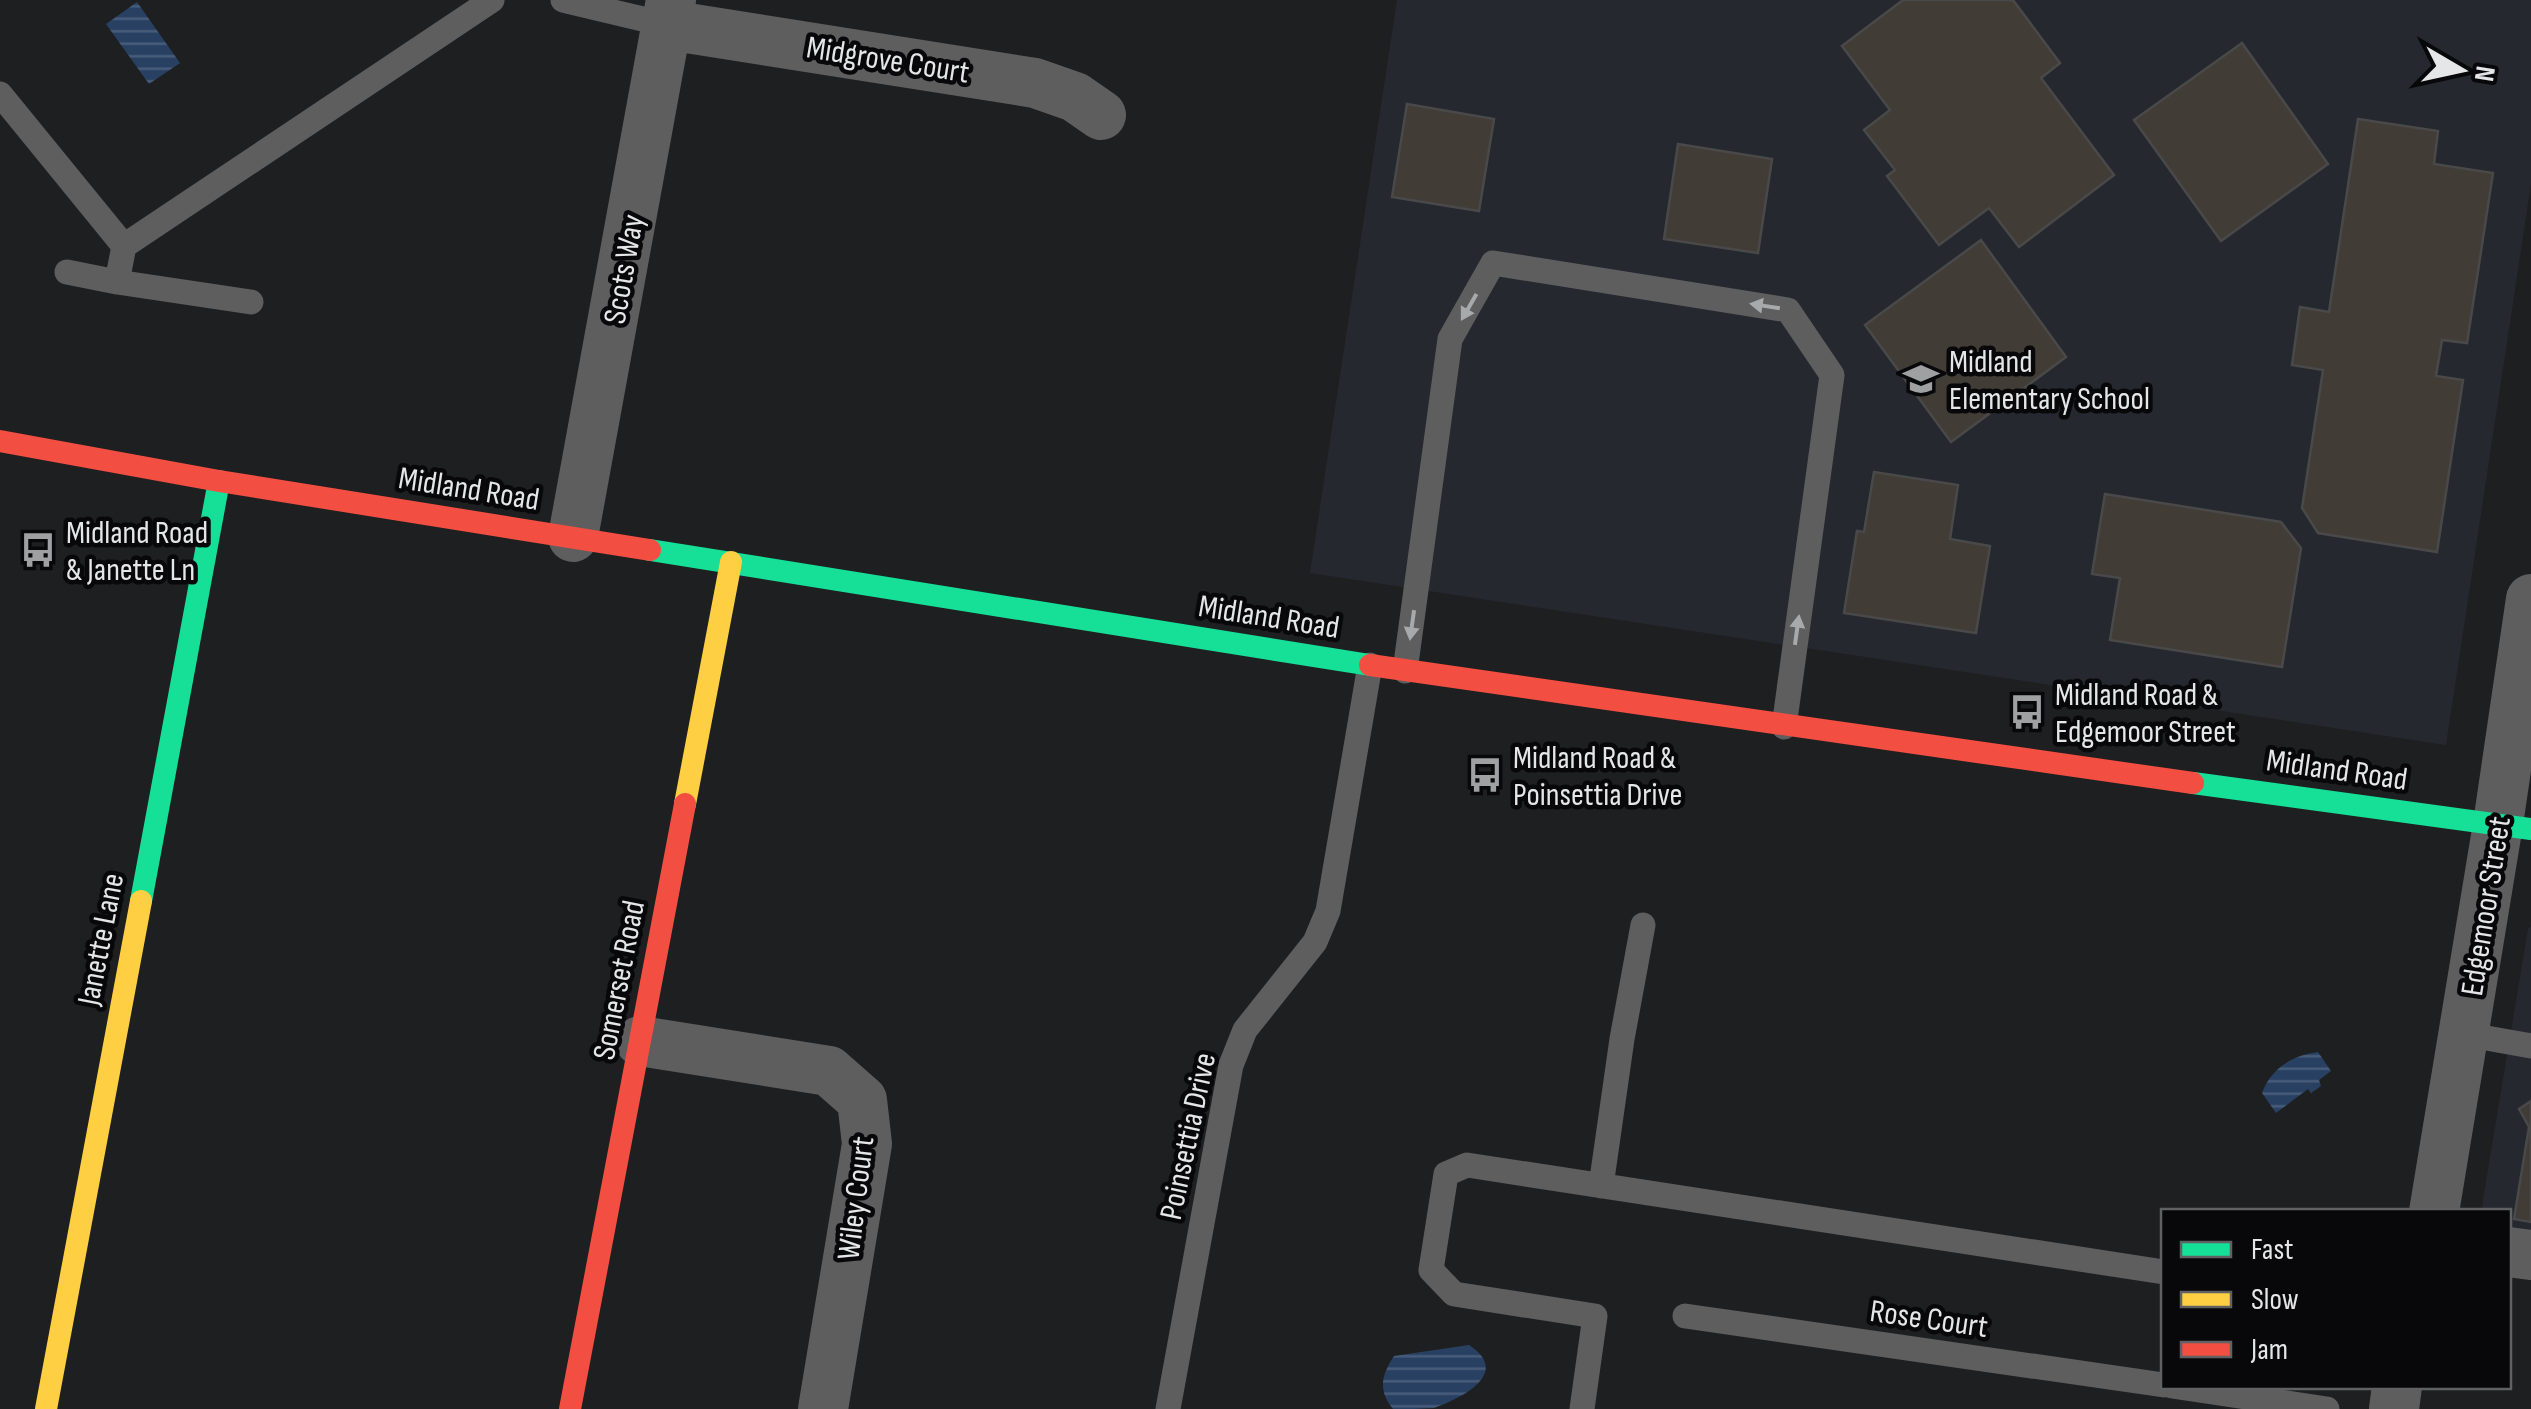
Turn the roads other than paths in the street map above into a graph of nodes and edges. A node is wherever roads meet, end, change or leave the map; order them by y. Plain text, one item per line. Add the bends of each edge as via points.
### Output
1 (492, 0) edge
2 (564, 0) edge
3 (670, 12) edge
4 (0, 94) edge
5 (1101, 115) dead end
6 (124, 246) junction
7 (67, 272) dead end
8 (117, 282) junction
9 (251, 302) dead end
10 (0, 441) edge
11 (219, 481) junction
12 (574, 537) junction
13 (731, 562) junction
14 (2531, 599) edge
15 (1370, 665) junction
16 (1405, 671) junction
17 (1784, 727) junction
18 (2514, 826) edge
19 (1643, 925) dead end
20 (2464, 1034) junction
21 (640, 1040) junction
22 (2531, 1046) edge
23 (1602, 1186) junction
24 (2435, 1209) edge
25 (2161, 1272) edge
26 (1686, 1316) dead end
27 (2161, 1385) edge
28 (2192, 1389) edge
29 (46, 1409) edge
30 (570, 1409) edge
31 (823, 1409) edge
32 (1168, 1409) edge
33 (1582, 1409) edge
34 (2327, 1409) edge

1 - 6 lane
2 - 3 lane
3 - 5 street, Midgrove Court via 1035,83
3 - 12 street, Scots Way
4 - 6 lane
6 - 8 lane
7 - 8 lane
8 - 9 lane
10 - 11 main road, Midland Road
11 - 12 main road, Midland Road
11 - 29 main road, Janette Lane
12 - 13 main road, Midland Road
13 - 15 main road, Midland Road
13 - 21 main road, Somerset Road
14 - 18 street, Edgemoor Street
15 - 16 main road, Midland Road
15 - 32 lane, Poinsettia Drive via 1328,911 1315,942 1245,1030 1231,1065
16 - 17 main road, Midland Road
17 -> 16 lane via 1832,375 1788,310 1494,264 1450,340
17 - 18 main road, Midland Road
18 - 20 street, Edgemoor Street
19 - 23 lane
20 - 22 lane
20 - 24 street, Edgemoor Street
21 - 30 main road, Somerset Road
21 - 31 street, Wiley Court via 829,1071 862,1100 867,1144
23 - 25 lane
23 - 33 lane via 1467,1165 1446,1174 1431,1270 1454,1294 1595,1316
26 - 27 lane, Rose Court
28 - 34 lane

